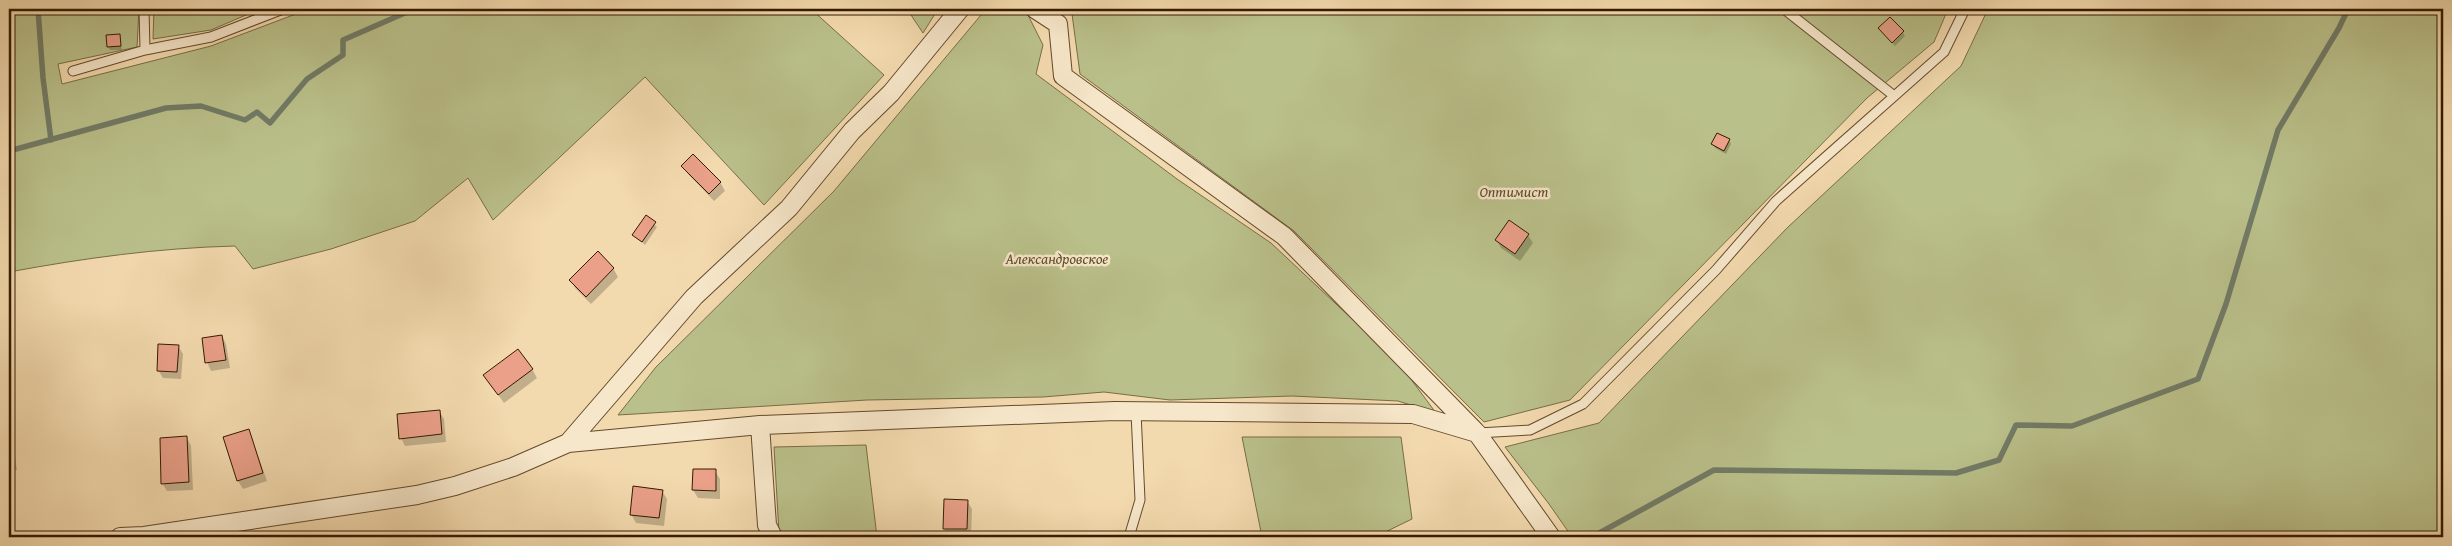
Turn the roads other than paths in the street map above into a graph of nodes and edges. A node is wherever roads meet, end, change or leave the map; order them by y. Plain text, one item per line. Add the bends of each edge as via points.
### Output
1 (144, 9) edge
2 (283, 9) edge
3 (960, 9) edge
4 (1035, 9) edge
5 (1784, 9) edge
6 (1965, 9) edge
7 (144, 50) junction
8 (73, 71) dead end
9 (1893, 95) junction
10 (1136, 412) junction
11 (760, 425) junction
12 (1477, 433) junction
13 (568, 443) junction
14 (766, 533) edge
15 (120, 537) edge
16 (1129, 537) edge
17 (1551, 537) edge

1 - 7 lane
2 - 7 lane via 211,37
3 - 13 street via 789,208 694,297
4 - 12 street via 1058,24 1063,76 1284,236
5 - 9 lane
6 - 9 lane via 1944,52
7 - 8 lane
9 - 12 lane via 1776,201 1716,270 1583,404 1530,430
10 - 11 street
10 - 12 street via 1413,414
10 - 16 lane via 1140,500
11 - 13 street
11 - 14 street
12 - 17 street
13 - 15 street via 513,467 417,495

